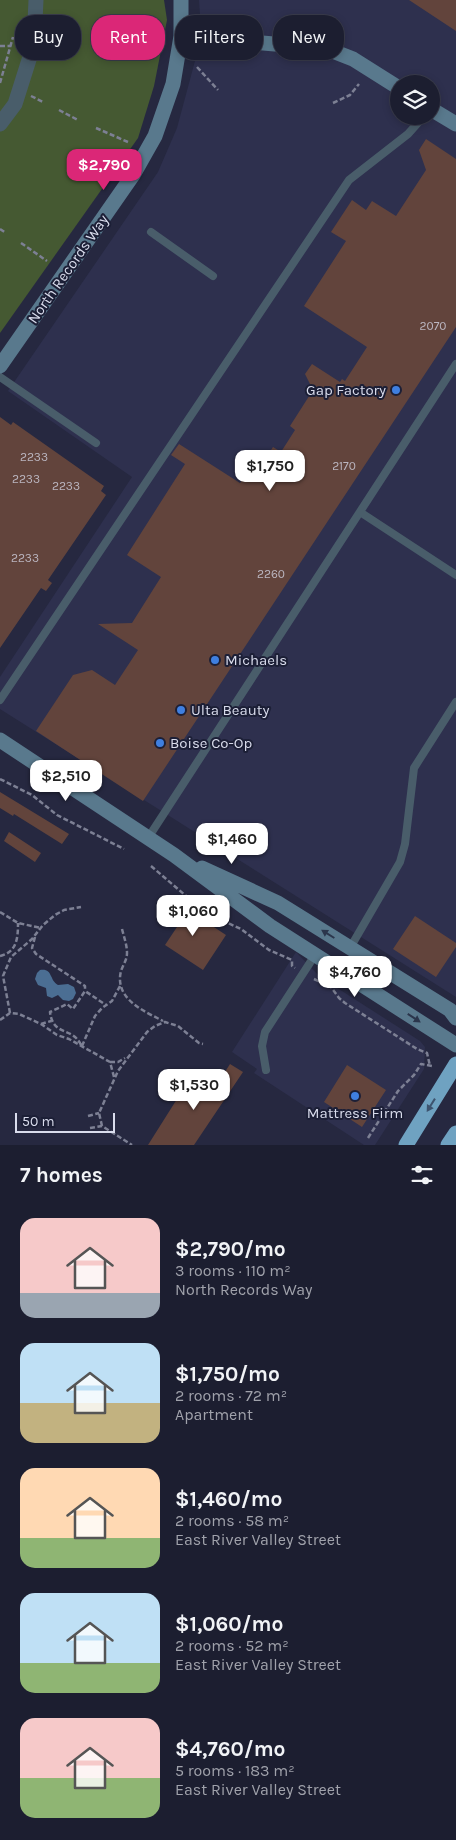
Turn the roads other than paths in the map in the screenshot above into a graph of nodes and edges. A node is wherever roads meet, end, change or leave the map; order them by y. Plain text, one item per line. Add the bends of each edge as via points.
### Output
1 (36, 0) edge
2 (181, 0) edge
3 (181, 15) edge
4 (263, 43) edge
5 (176, 60) edge
6 (390, 82) edge
7 (440, 114) edge
8 (0, 124) edge
9 (456, 124) edge
10 (416, 125) edge
11 (151, 232) dead end
12 (214, 276) dead end
13 (456, 364) edge
14 (0, 366) edge
15 (0, 377) edge
16 (96, 443) dead end
17 (360, 512) junction
18 (456, 575) edge
19 (0, 700) edge
20 (456, 702) edge
21 (0, 740) edge
22 (148, 838) junction
23 (174, 855) junction
24 (350, 948) junction
25 (316, 955) junction
26 (456, 1018) edge
27 (456, 1045) edge
28 (456, 1064) edge
29 (266, 1070) dead end
30 (456, 1133) edge
31 (406, 1145) edge
32 (448, 1145) edge

1 - 8 street via 34,44 15,104
2 - 3 street, North Records Way
4 - 6 street via 330,50 353,59
5 - 14 street, North Records Way via 164,112 146,153
7 - 9 street
10 - 19 lane via 348,180
11 - 12 lane
13 - 17 lane
15 - 16 lane
17 - 18 lane
17 - 22 lane
20 - 24 lane via 414,768 400,862
21 - 22 street
22 - 23 street
24 -> 23 street via 278,903
23 - 25 street via 270,926
24 - 26 street via 450,1010
25 -> 27 street
25 - 29 lane via 266,1032 262,1046
28 -> 31 highway
30 - 32 highway

